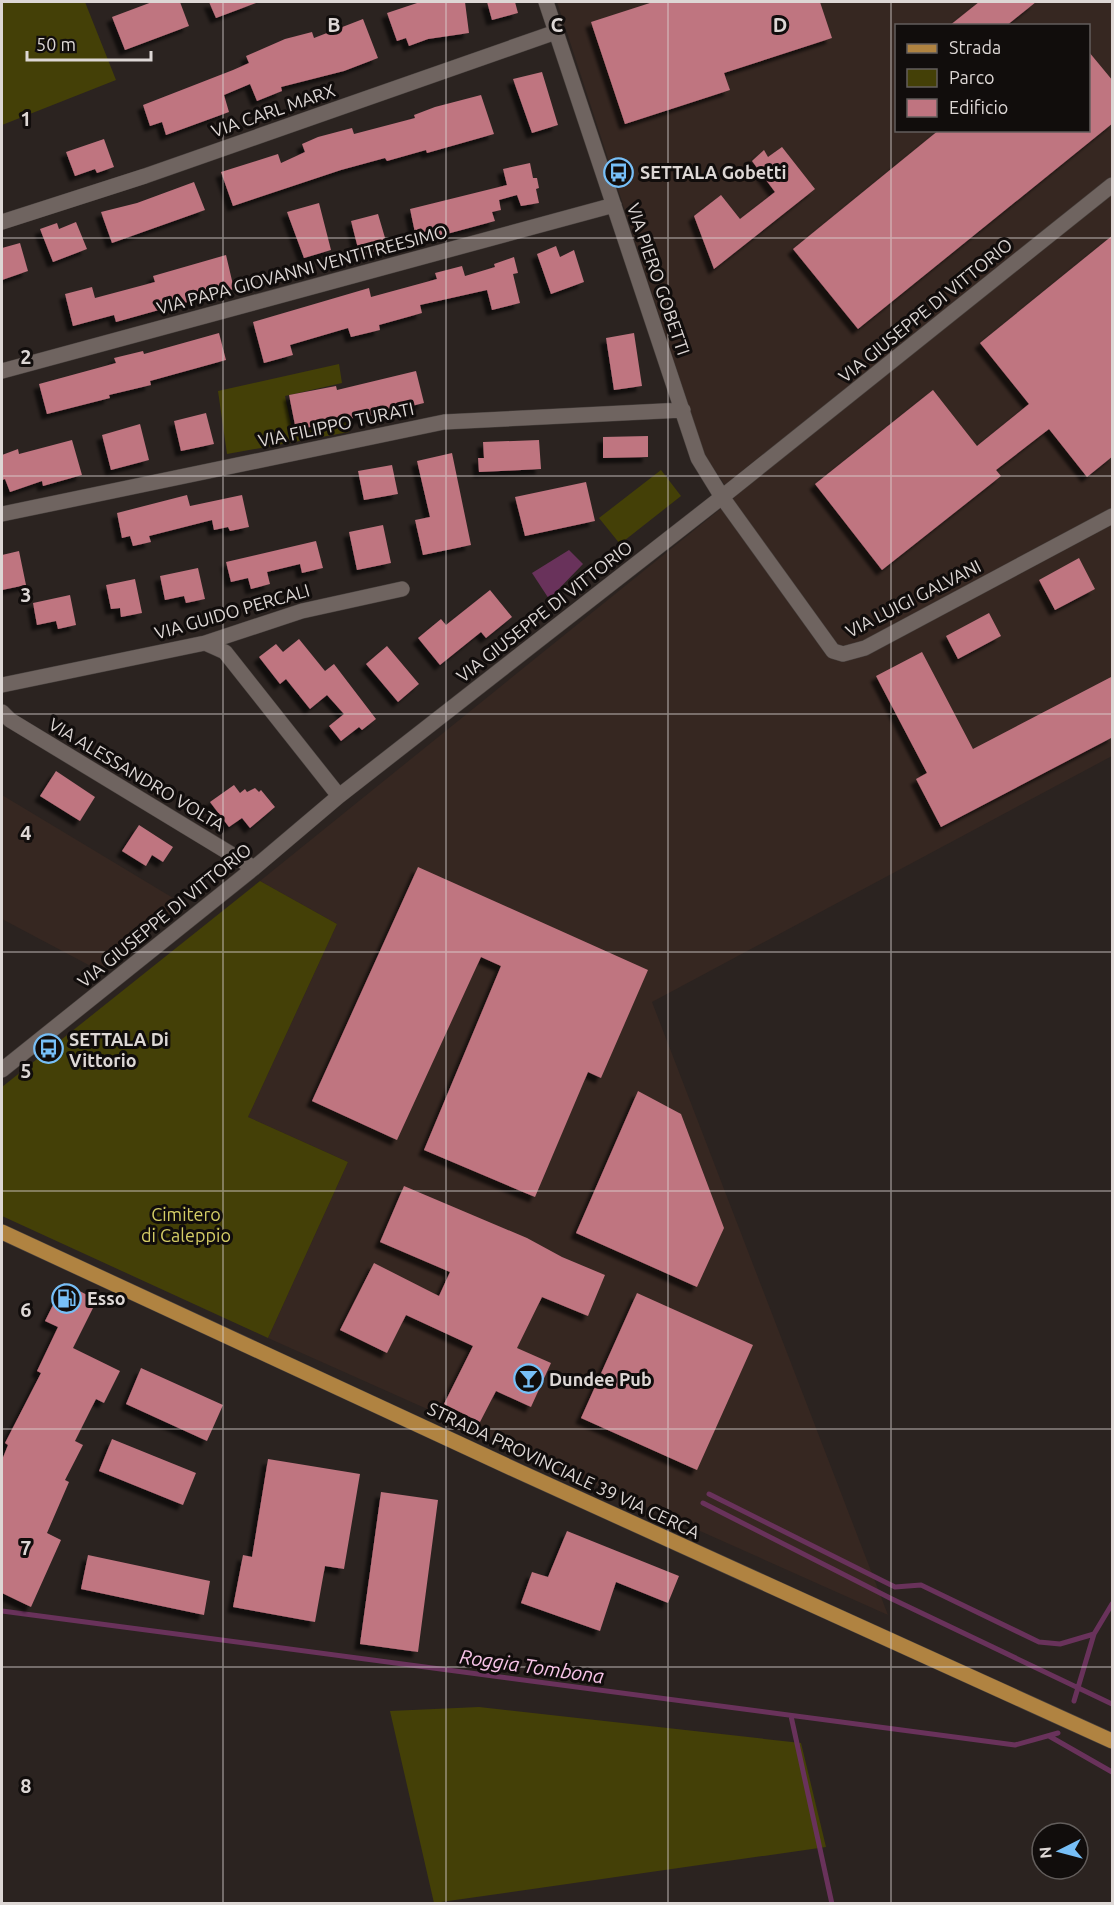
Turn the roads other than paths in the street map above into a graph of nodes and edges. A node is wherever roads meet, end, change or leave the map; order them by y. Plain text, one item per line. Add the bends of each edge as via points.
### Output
1 (546, 2) edge
2 (556, 32) junction
3 (1113, 185) edge
4 (614, 205) junction
5 (2, 222) edge
6 (2, 371) edge
7 (683, 410) junction
8 (722, 497) junction
9 (2, 514) edge
10 (1113, 516) edge
11 (402, 589) dead end
12 (205, 643) junction
13 (2, 685) edge
14 (2, 712) edge
15 (339, 796) junction
16 (254, 868) junction
17 (2, 1070) edge
18 (2, 1232) edge
19 (1113, 1741) edge

1 - 2 street, VIA PIERO GOBETTI
2 - 4 street, VIA PIERO GOBETTI
2 - 5 street, VIA CARL MARX
3 - 8 street, VIA GIUSEPPE DI VITTORIO
4 - 6 street, VIA PAPA GIOVANNI VENTITREESIMO
4 - 7 street, VIA PIERO GOBETTI
7 - 8 street, VIA PIERO GOBETTI via 698,458
7 - 9 street, VIA FILIPPO TURATI via 444,422
8 - 10 street, VIA LUIGI GALVANI via 825,642 833,651 843,654 865,648
8 - 15 street, VIA GIUSEPPE DI VITTORIO
11 - 12 street, VIA GUIDO PERCALI via 302,611
12 - 13 street, VIA GUIDO PERCALI
12 - 15 street via 225,652
14 - 16 street, VIA ALESSANDRO VOLTA
15 - 16 street, VIA GIUSEPPE DI VITTORIO
16 - 17 street, VIA GIUSEPPE DI VITTORIO
18 - 19 main road, STRADA PROVINCIALE 39 VIA CERCA

